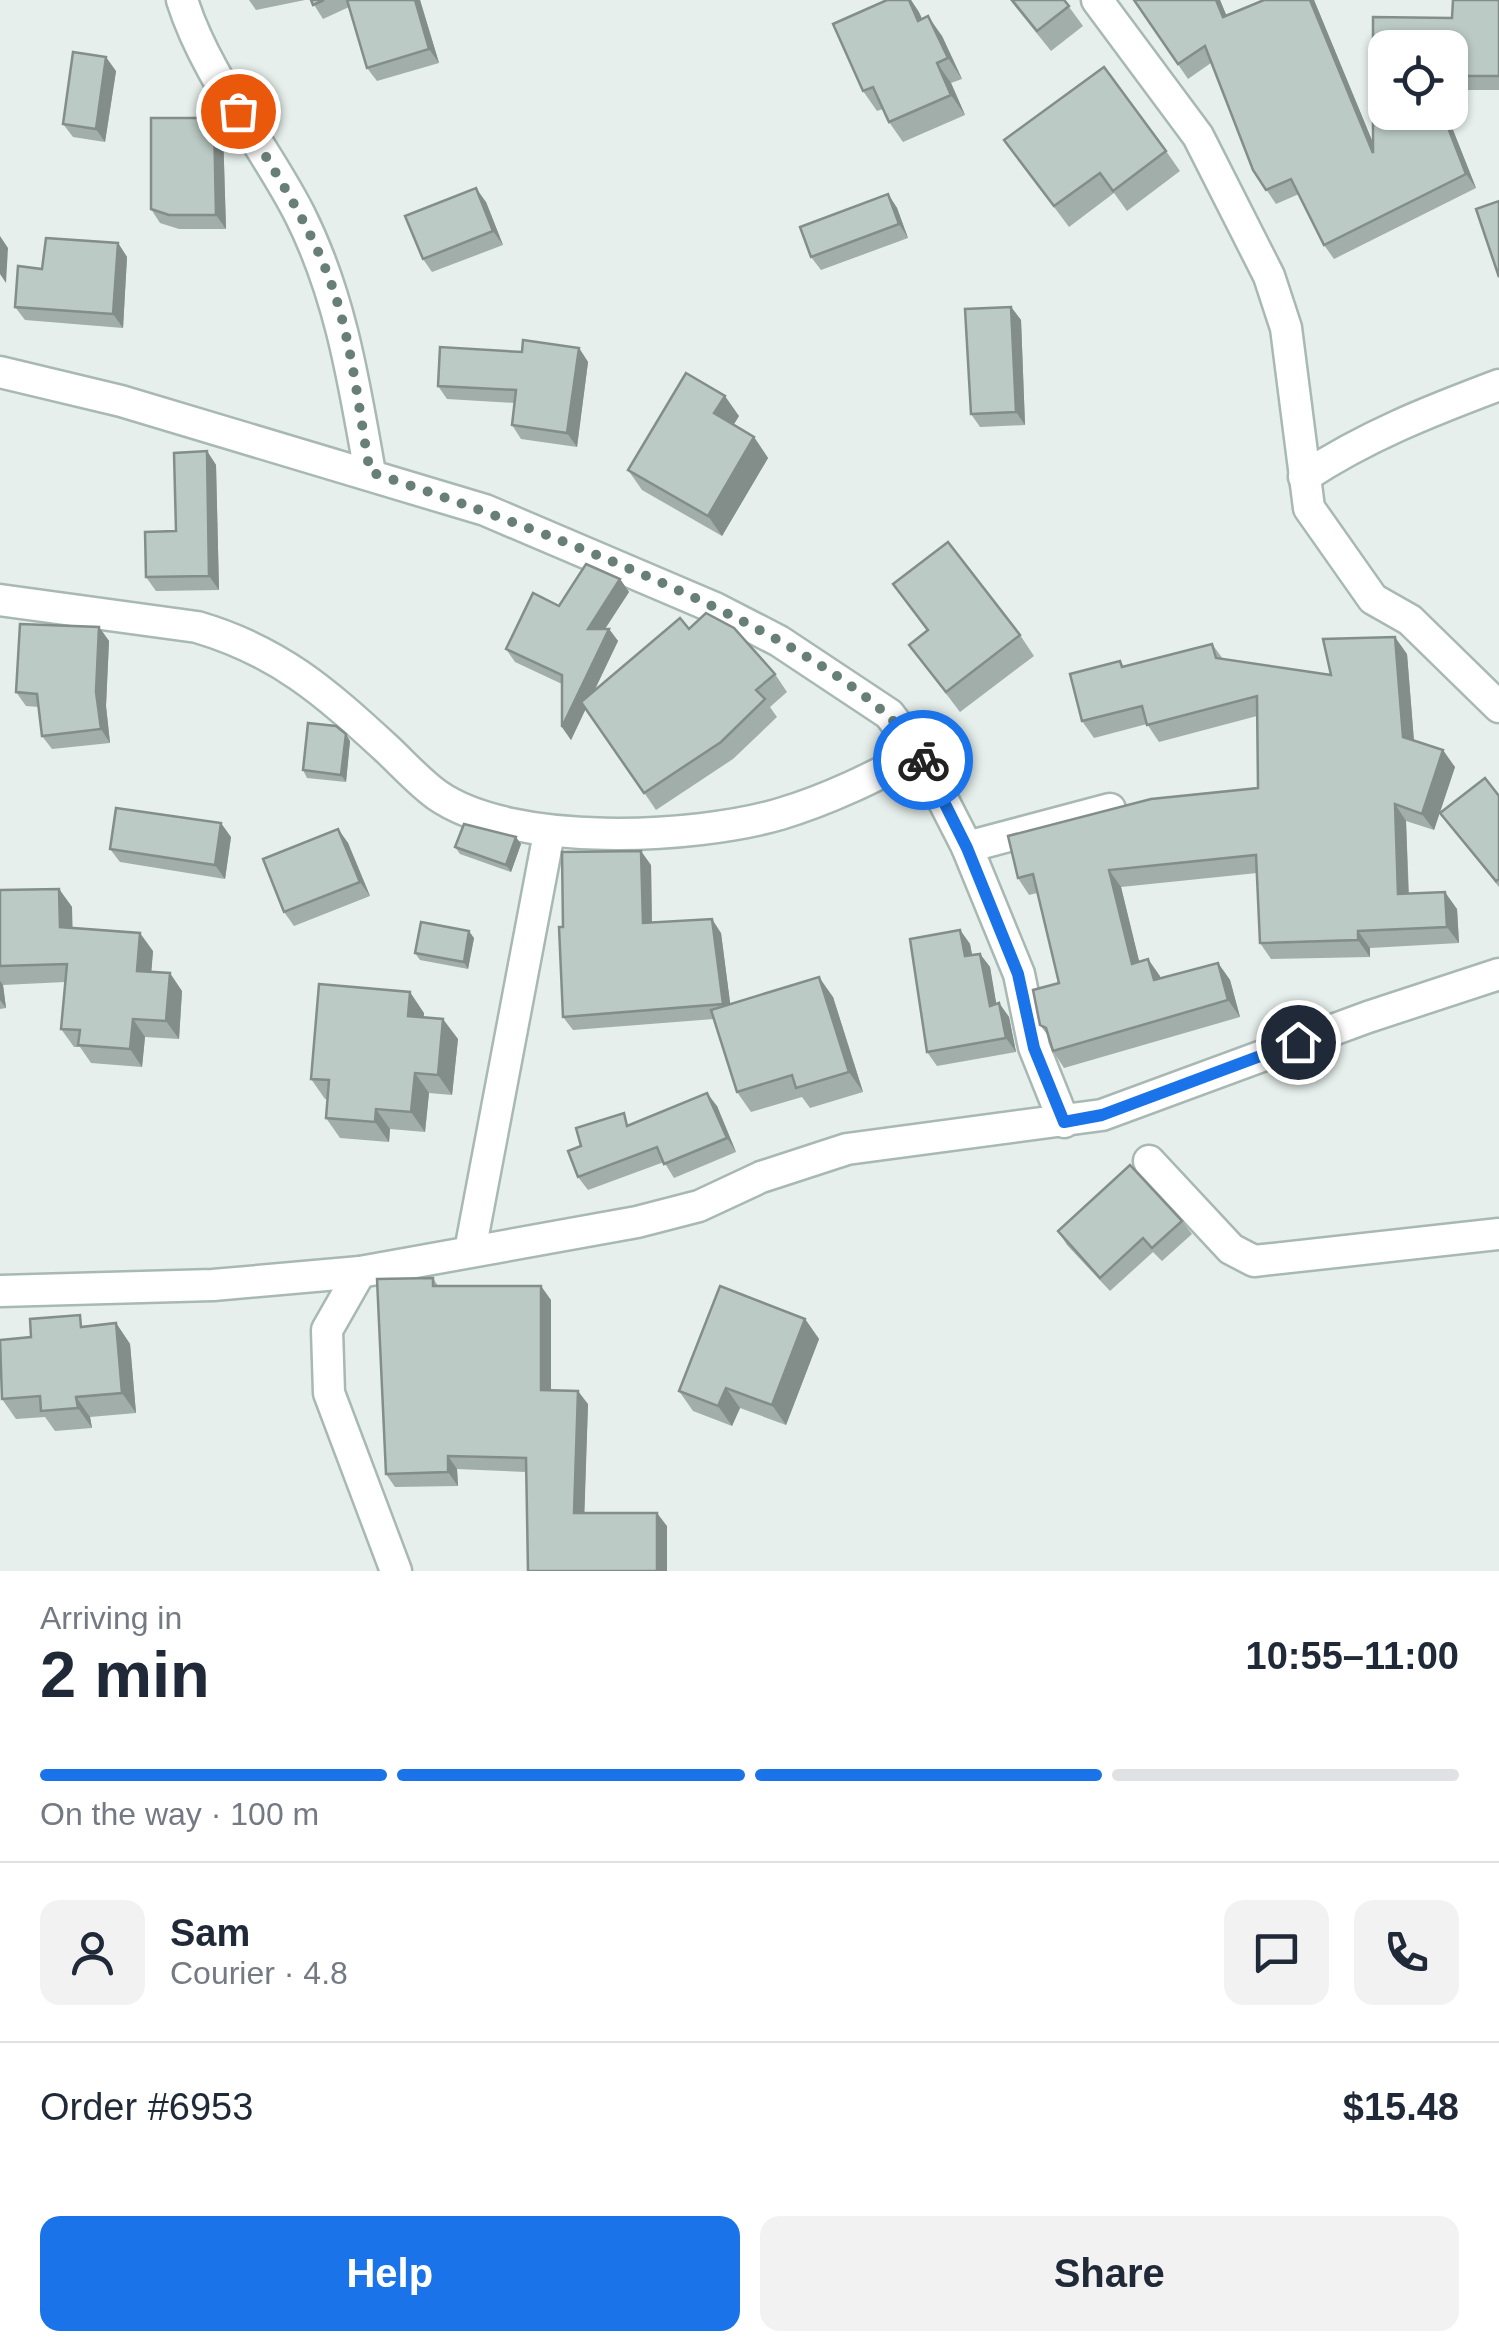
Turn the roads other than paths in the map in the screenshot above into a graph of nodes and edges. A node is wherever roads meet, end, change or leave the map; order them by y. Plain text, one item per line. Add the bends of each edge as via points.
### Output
1 (182, 0) edge
2 (1097, 0) edge
3 (0, 372) edge
4 (1499, 385) edge
5 (370, 472) junction
6 (1304, 477) junction
7 (0, 600) edge
8 (1499, 707) edge
9 (919, 753) junction
10 (1110, 809) edge
11 (549, 833) junction
12 (967, 848) junction
13 (1499, 974) edge
14 (1064, 1122) junction
15 (1149, 1160) dead end
16 (1499, 1234) edge
17 (470, 1251) junction
18 (360, 1272) junction
19 (0, 1291) edge
20 (396, 1571) edge

1 - 5 street via 217,78 329,276
2 - 6 street via 1198,136 1269,276 1286,328
3 - 5 street
4 - 6 street via 1404,420
5 - 9 street via 485,510 780,641 889,714
6 - 8 street via 1309,508 1373,599 1410,620
7 - 11 street via 228,636 315,683 438,795 482,818
9 - 11 street via 849,790 739,824
9 - 12 street
10 - 12 street
11 - 17 street
12 - 14 street via 1018,974 1034,1048
13 - 14 street via 1102,1115
14 - 17 street via 847,1149 684,1210
15 - 16 street via 1231,1249 1254,1261
17 - 18 street
18 - 19 street via 213,1285
18 - 20 street via 327,1330 329,1393

